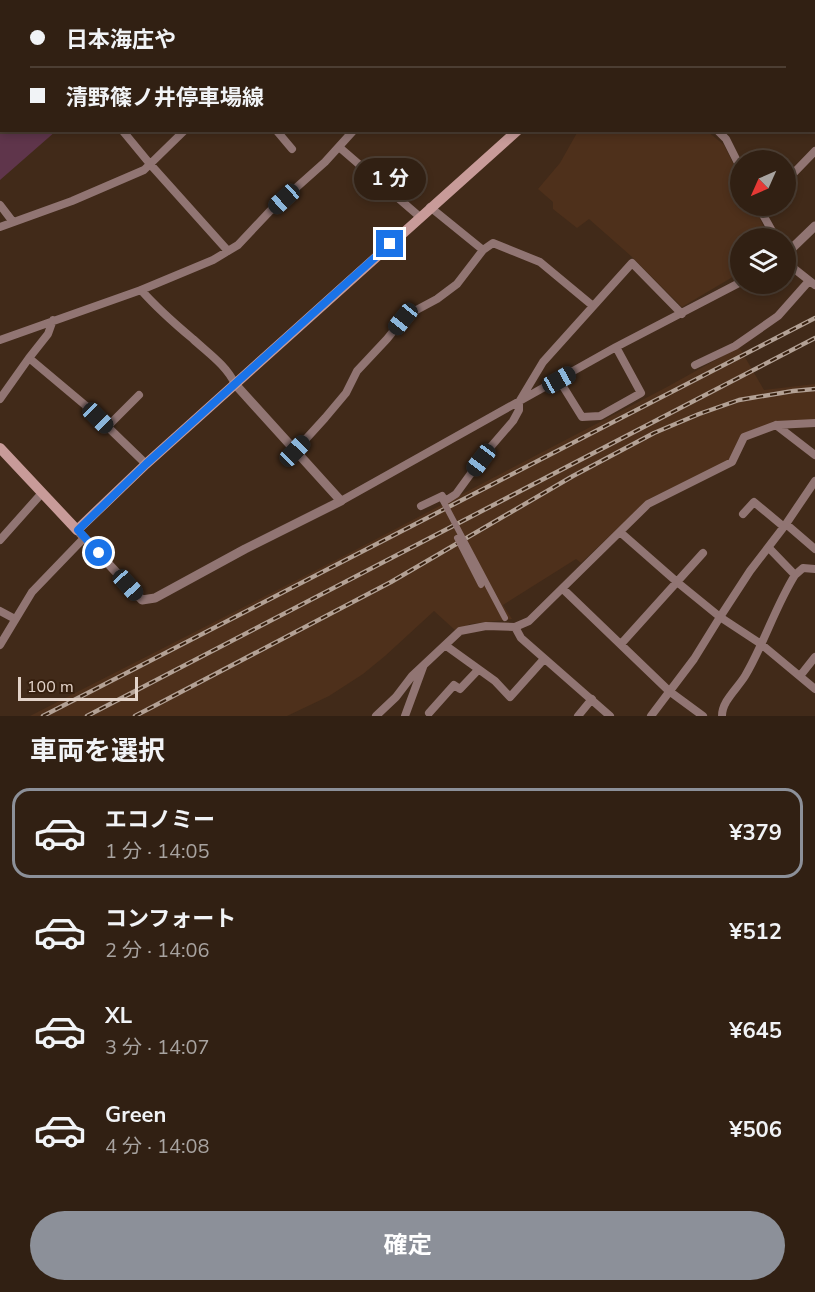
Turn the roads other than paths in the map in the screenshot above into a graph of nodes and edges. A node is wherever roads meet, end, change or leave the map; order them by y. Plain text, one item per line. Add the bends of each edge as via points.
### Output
1 (124, 132) edge
2 (183, 132) edge
3 (278, 132) edge
4 (352, 132) edge
5 (516, 132) edge
6 (719, 132) edge
7 (730, 132) edge
8 (727, 141) junction
9 (339, 147) junction
10 (292, 149) dead end
11 (732, 150) edge
12 (814, 154) edge
13 (150, 164) junction
14 (796, 171) edge
15 (0, 205) edge
16 (430, 207) junction
17 (420, 218) junction
18 (13, 222) junction
19 (815, 226) edge
20 (0, 227) edge
21 (796, 246) edge
22 (483, 250) junction
23 (228, 251) junction
24 (796, 270) edge
25 (812, 283) edge
26 (730, 288) edge
27 (141, 290) junction
28 (593, 306) junction
29 (682, 314) junction
30 (52, 320) junction
31 (0, 340) edge
32 (616, 347) junction
33 (28, 358) junction
34 (695, 365) dead end
35 (559, 380) junction
36 (235, 384) junction
37 (139, 395) dead end
38 (0, 399) edge
39 (519, 402) junction
40 (815, 423) edge
41 (776, 425) junction
42 (107, 427) junction
43 (0, 448) edge
44 (295, 451) junction
45 (815, 455) edge
46 (146, 464) junction
47 (815, 481) edge
48 (42, 493) junction
49 (442, 499) dead end
50 (341, 501) junction
51 (421, 506) dead end
52 (743, 514) dead end
53 (785, 525) junction
54 (620, 532) junction
55 (81, 534) junction
56 (457, 538) dead end
57 (0, 540) edge
58 (769, 548) junction
59 (815, 549) edge
60 (703, 553) dead end
61 (815, 569) edge
62 (795, 575) junction
63 (677, 582) junction
64 (482, 585) dead end
65 (563, 589) junction
66 (0, 611) edge
67 (720, 616) junction
68 (505, 618) dead end
69 (15, 619) junction
70 (515, 627) junction
71 (621, 644) junction
72 (761, 644) junction
73 (0, 645) edge
74 (445, 645) junction
75 (815, 657) edge
76 (544, 659) junction
77 (423, 666) junction
78 (478, 670) junction
79 (800, 676) junction
80 (815, 689) edge
81 (669, 691) junction
82 (592, 699) junction
83 (429, 713) dead end
84 (376, 716) edge
85 (405, 716) edge
86 (578, 716) edge
87 (610, 716) edge
88 (651, 716) edge
89 (703, 716) edge
90 (722, 716) edge

1 - 13 street
2 - 13 street
3 - 10 street
4 - 9 street
5 - 16 main road
6 - 8 street
7 - 8 street
8 - 11 street
9 - 17 street
9 - 23 street
12 - 14 street
13 - 18 street via 72,201
13 - 23 street
15 - 18 street
16 - 17 main road
16 - 22 street
17 - 36 main road
18 - 20 street
19 - 21 street
22 - 28 street via 493,243 540,262
22 - 44 street via 457,284 403,319
23 - 27 street
24 - 25 street
25 - 34 street via 778,316 735,346
26 - 29 street
27 - 30 street
27 - 36 street via 230,374
28 - 29 street via 632,263
28 - 39 street via 543,362
29 - 32 street
30 - 31 street
30 - 33 street via 48,334
32 - 35 street
32 - 35 street via 641,393 600,416 582,417
33 - 38 street
33 - 42 street
35 - 39 street
36 - 44 street
36 - 46 main road
37 - 42 street
39 - 50 street
39 - 51 street via 513,421 456,494 445,501 442,496
40 - 41 street
41 - 45 street
41 - 54 street via 744,437 732,462 648,504
42 - 46 street
43 - 48 main road
44 - 50 street
46 - 55 main road
47 - 53 street
48 - 55 main road
48 - 57 street
49 - 68 street, bridge
50 - 55 street via 155,598 142,600
52 - 53 street via 754,502
53 - 58 street
53 - 59 street
54 - 63 street
54 - 65 street
55 - 69 street via 32,592
56 - 64 street, bridge
58 - 62 street
58 - 67 street
60 - 63 street
61 - 62 street via 804,568
62 - 72 street
63 - 67 street
63 - 71 street
65 - 70 street via 529,621
65 - 71 street
66 - 69 street
67 - 72 street
67 - 81 street
69 - 73 street
70 - 74 street via 486,626 460,631
70 - 76 street
71 - 81 street
72 - 79 street
72 - 90 street via 722,709
74 - 77 street
74 - 78 street
75 - 79 street
76 - 78 street via 510,697
76 - 82 street
77 - 84 street
77 - 85 street
78 - 83 street via 460,689 454,685
79 - 80 street
81 - 88 street
81 - 89 street
82 - 86 street
82 - 87 street

